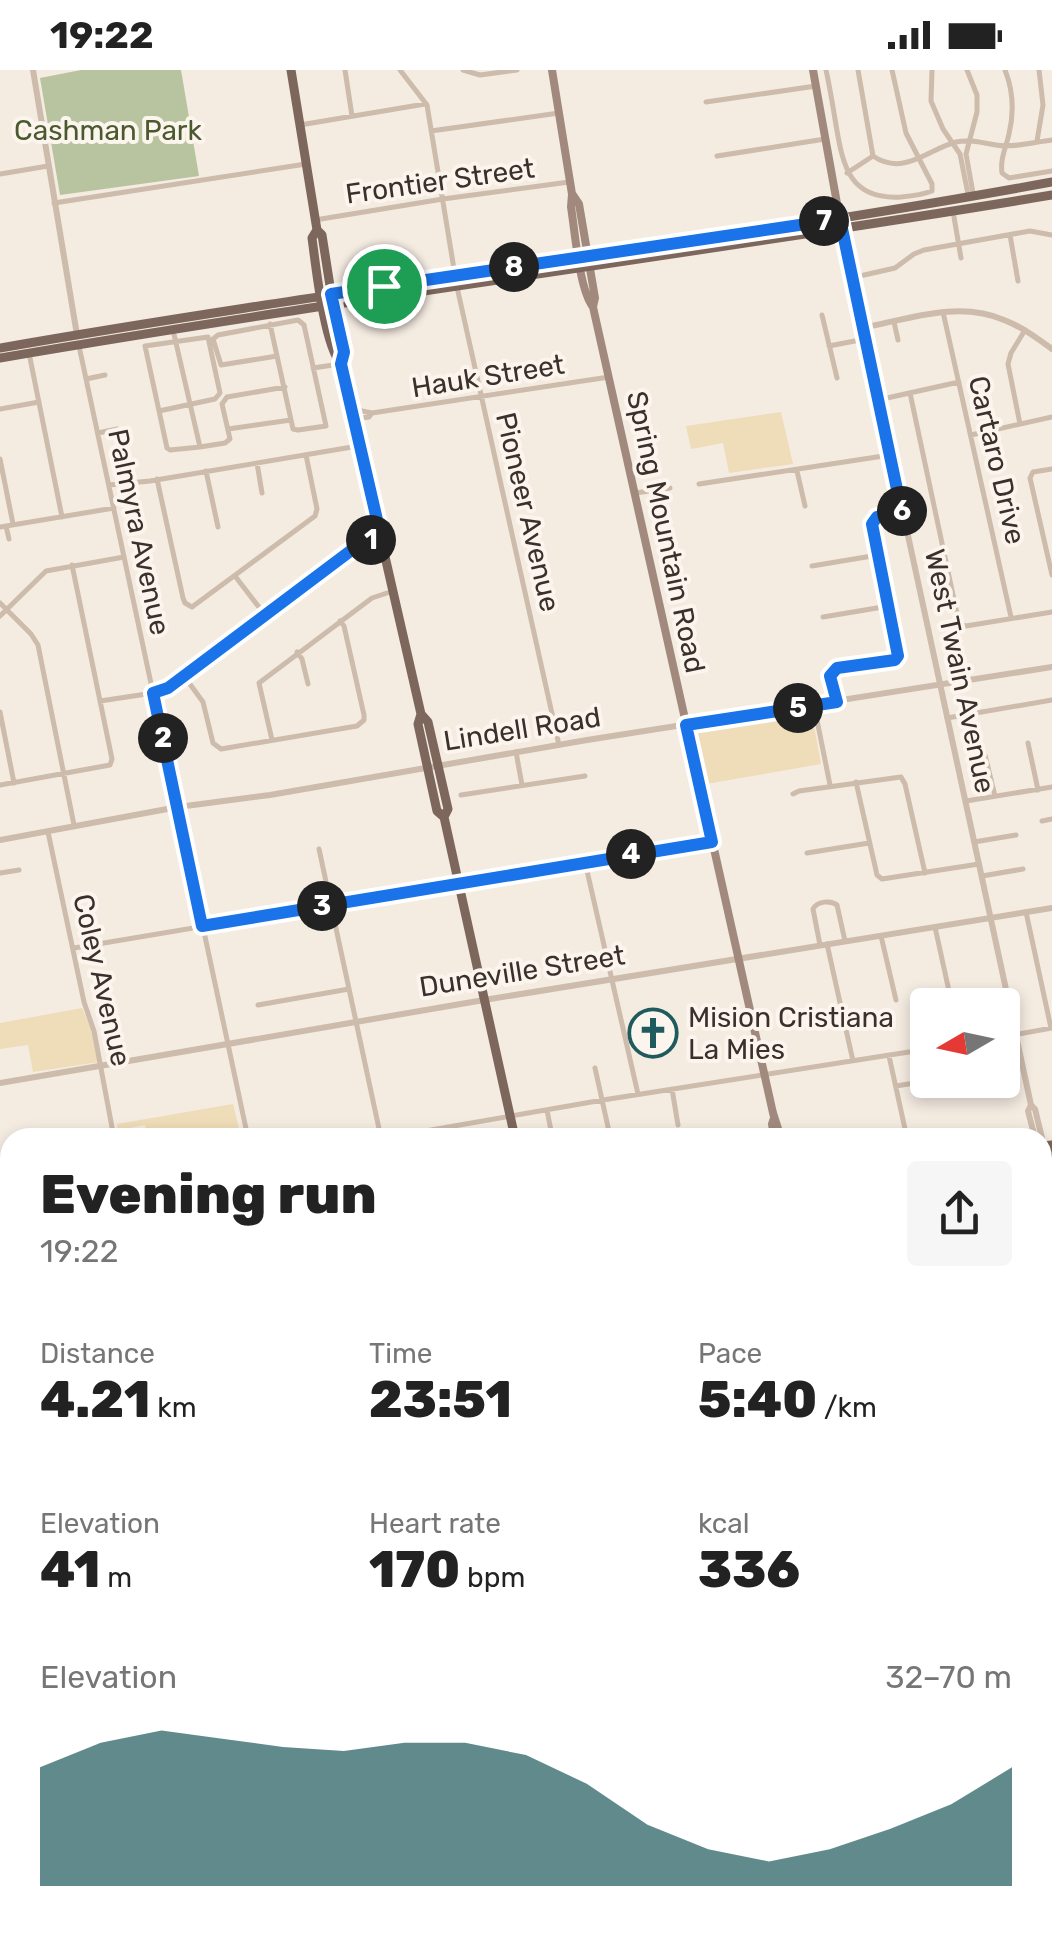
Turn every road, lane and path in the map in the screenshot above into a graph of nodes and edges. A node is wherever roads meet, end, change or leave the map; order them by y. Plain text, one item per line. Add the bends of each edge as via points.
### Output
1 (37, 70) edge
2 (291, 70) edge
3 (344, 70) edge
4 (400, 70) edge
5 (463, 70) edge
6 (516, 70) edge
7 (552, 70) edge
8 (813, 70) edge
9 (826, 70) edge
10 (858, 70) edge
11 (892, 70) edge
12 (932, 70) edge
13 (967, 70) edge
14 (1005, 70) edge
15 (1040, 70) edge
16 (816, 86) junction
17 (706, 102) dead end
18 (426, 103) junction
19 (559, 113) junction
20 (352, 118) junction
21 (300, 126) junction
22 (432, 130) junction
23 (825, 138) junction
24 (1052, 140) edge
25 (969, 141) junction
26 (1037, 142) junction
27 (952, 143) junction
28 (1006, 146) junction
29 (716, 156) dead end
30 (874, 156) junction
31 (920, 160) junction
32 (306, 164) junction
33 (48, 166) junction
34 (1052, 171) edge
35 (848, 173) junction
36 (0, 174) edge
37 (570, 182) junction
38 (1052, 182) edge
39 (1052, 195) edge
40 (971, 197) junction
41 (443, 200) junction
42 (54, 203) junction
43 (953, 211) junction
44 (936, 214) junction
45 (841, 224) junction
46 (316, 225) junction
47 (784, 227) junction
48 (731, 235) junction
49 (1010, 235) junction
50 (1052, 235) edge
51 (700, 240) junction
52 (746, 244) junction
53 (958, 244) junction
54 (712, 249) junction
55 (662, 256) junction
56 (961, 258) dead end
57 (584, 263) junction
58 (851, 278) junction
59 (456, 281) junction
60 (1018, 282) dead end
61 (327, 300) junction
62 (250, 307) junction
63 (943, 312) junction
64 (199, 315) junction
65 (822, 315) dead end
66 (894, 322) junction
67 (270, 324) junction
68 (185, 328) junction
69 (862, 328) junction
70 (216, 329) junction
71 (173, 330) junction
72 (1026, 330) junction
73 (864, 339) junction
74 (78, 340) junction
75 (898, 340) dead end
76 (178, 342) junction
77 (829, 346) junction
78 (0, 348) edge
79 (1052, 350) edge
80 (29, 353) junction
81 (278, 356) junction
82 (0, 358) edge
83 (341, 364) junction
84 (314, 368) junction
85 (105, 375) dead end
86 (609, 377) junction
87 (86, 378) junction
88 (837, 378) dead end
89 (959, 382) junction
90 (284, 387) junction
91 (910, 393) junction
92 (481, 397) junction
93 (878, 400) junction
94 (39, 402) junction
95 (190, 404) junction
96 (0, 409) edge
97 (159, 411) junction
98 (353, 414) junction
99 (1052, 417) edge
100 (291, 420) junction
101 (1020, 424) junction
102 (117, 429) dead end
103 (228, 429) junction
104 (98, 433) junction
105 (971, 434) junction
106 (361, 446) junction
107 (200, 447) junction
108 (306, 455) junction
109 (890, 455) junction
110 (0, 459) edge
111 (256, 463) junction
112 (1052, 469) edge
113 (206, 471) junction
114 (797, 471) junction
115 (157, 479) junction
116 (699, 484) dead end
117 (109, 485) junction
118 (670, 488) dead end
119 (634, 493) junction
120 (262, 494) dead end
121 (805, 506) dead end
122 (114, 508) junction
123 (902, 513) junction
124 (62, 516) junction
125 (7, 526) edge
126 (218, 527) dead end
127 (381, 537) junction
128 (8, 539) dead end
129 (878, 555) junction
130 (124, 557) junction
131 (72, 566) junction
132 (812, 566) dead end
133 (1052, 575) edge
134 (236, 576) junction
135 (393, 590) junction
136 (0, 603) edge
137 (889, 606) junction
138 (6, 610) junction
139 (1052, 612) edge
140 (265, 615) junction
141 (0, 616) edge
142 (822, 617) dead end
143 (1011, 617) junction
144 (340, 620) junction
145 (297, 652) junction
146 (1052, 667) edge
147 (184, 676) junction
148 (308, 684) dead end
149 (939, 685) junction
150 (153, 693) junction
151 (1052, 700) edge
152 (100, 702) junction
153 (837, 702) junction
154 (814, 705) junction
155 (0, 712) edge
156 (947, 718) junction
157 (686, 725) junction
158 (272, 740) junction
159 (1028, 743) dead end
160 (559, 745) junction
161 (984, 750) dead end
162 (516, 752) junction
163 (433, 767) junction
164 (64, 775) junction
165 (585, 776) dead end
166 (856, 782) junction
167 (14, 783) junction
168 (0, 785) edge
169 (522, 785) junction
170 (830, 786) junction
171 (1052, 787) edge
172 (1038, 790) junction
173 (793, 794) dead end
174 (462, 795) dead end
175 (995, 796) junction
176 (966, 801) junction
177 (178, 807) junction
178 (1052, 820) edge
179 (1042, 821) dead end
180 (74, 825) junction
181 (48, 832) junction
182 (1016, 835) dead end
183 (0, 840) edge
184 (712, 842) junction
185 (974, 842) junction
186 (869, 843) junction
187 (319, 849) dead end
188 (808, 853) dead end
189 (585, 862) junction
190 (979, 864) junction
191 (1024, 869) dead end
192 (19, 870) dead end
193 (925, 873) junction
194 (0, 874) edge
195 (982, 876) junction
196 (459, 883) junction
197 (330, 904) junction
198 (1052, 908) edge
199 (1026, 912) junction
200 (991, 918) junction
201 (202, 926) junction
202 (935, 928) junction
203 (882, 936) junction
204 (845, 941) junction
205 (824, 945) junction
206 (74, 948) junction
207 (738, 958) junction
208 (611, 980) junction
209 (947, 988) edge
210 (1006, 988) edge
211 (349, 989) junction
212 (484, 1000) junction
213 (896, 1000) dead end
214 (258, 1005) dead end
215 (357, 1021) junction
216 (1051, 1028) edge
217 (1020, 1033) edge
218 (228, 1044) junction
219 (910, 1052) edge
220 (1020, 1053) edge
221 (889, 1056) junction
222 (853, 1061) junction
223 (101, 1066) junction
224 (595, 1068) dead end
225 (764, 1075) junction
226 (0, 1083) edge
227 (910, 1084) edge
228 (896, 1086) junction
229 (672, 1089) junction
230 (638, 1094) junction
231 (603, 1100) junction
232 (547, 1110) junction
233 (510, 1116) junction
234 (678, 1125) dead end
235 (112, 1128) edge
236 (246, 1128) edge
237 (381, 1128) edge
238 (441, 1128) edge
239 (513, 1128) edge
240 (550, 1128) edge
241 (608, 1128) edge
242 (778, 1128) edge
243 (905, 1128) edge
244 (1035, 1128) edge

1 - 33 street
2 - 21 main road
3 - 20 street
4 - 18 street, Pioneer Avenue
5 - 6 street
7 - 19 main road, Spring Mountain Road
8 - 16 main road, West Twain Avenue
9 - 35 street
10 - 30 street
11 - 31 street via 906,133
12 - 27 street via 931,101
13 - 25 street via 978,96
14 - 28 street via 1012,100
15 - 26 street
16 - 17 street
16 - 23 main road, West Twain Avenue
18 - 20 street
18 - 22 street, Pioneer Avenue
19 - 22 street
19 - 37 main road, Spring Mountain Road
20 - 21 street
21 - 32 main road
22 - 41 street, Pioneer Avenue
23 - 29 street
23 - 45 main road, West Twain Avenue
24 - 26 street
25 - 27 street
25 - 28 street
25 - 40 street
26 - 28 street
27 - 31 street
27 - 40 street
28 - 34 street via 1004,177
30 - 31 street via 896,164
30 - 35 street
31 - 35 street via 932,184 922,195 878,196
32 - 42 street
32 - 46 main road
33 - 36 street
33 - 42 street
37 - 41 street, Frontier Street
37 - 57 main road, Spring Mountain Road
38 - 40 main road
39 - 43 main road
40 - 44 main road
40 - 45 main road
41 - 46 street, Frontier Street
41 - 59 street, Pioneer Avenue
42 - 74 street
43 - 44 main road
43 - 53 street
44 - 45 main road
45 - 47 main road
45 - 52 main road
45 - 58 street, West Twain Avenue
46 - 61 main road
47 - 48 main road
47 - 52 main road
48 - 51 main road
48 - 54 main road
49 - 50 street
49 - 53 street
49 - 60 street
51 - 55 main road
51 - 57 main road
52 - 54 main road
53 - 56 street
53 - 58 street
54 - 55 main road
55 - 57 main road
57 - 59 main road
57 - 86 main road, Spring Mountain Road
58 - 69 street, West Twain Avenue
59 - 61 main road
59 - 92 street, Pioneer Avenue
61 - 62 main road
61 - 70 main road
61 - 83 main road via 344,352
62 - 64 main road
62 - 70 main road
63 - 66 street
63 - 72 street via 1000,317
63 - 89 street, Cartaro Drive
64 - 71 main road
64 - 74 main road
65 - 77 street
66 - 69 street
66 - 75 street
67 - 70 street
67 - 81 street
67 - 84 street via 301,322
68 - 70 main road
68 - 71 main road
68 - 76 main road
69 - 73 street, West Twain Avenue
70 - 81 street via 221,365
71 - 74 main road
71 - 76 street
72 - 79 street
72 - 101 street via 1008,364
73 - 77 street
73 - 93 street, West Twain Avenue
74 - 78 main road
74 - 80 main road
74 - 87 street, Palmyra Avenue
76 - 95 street
76 - 95 street via 208,337 220,393
76 - 97 street via 145,346
77 - 88 street
80 - 82 main road
80 - 94 street
81 - 90 street
83 - 84 street
83 - 98 main road
84 - 100 street via 326,426 298,430
85 - 87 street
86 - 92 street, Hauk Street
86 - 119 main road, Spring Mountain Road
87 - 104 street, Palmyra Avenue
89 - 91 street
89 - 105 street, Cartaro Drive
90 - 100 street
90 - 103 street via 227,397 222,404
91 - 93 street
91 - 143 street via 960,625
92 - 98 street, Hauk Street
92 - 160 street, Pioneer Avenue
93 - 109 street, West Twain Avenue
94 - 96 street
94 - 124 street
95 - 97 street
95 - 107 street
97 - 107 street via 167,448
98 - 106 main road
99 - 101 street
100 - 103 street
101 - 105 street
102 - 104 street
103 - 107 street via 225,443
104 - 117 street, Palmyra Avenue
105 - 143 street, Cartaro Drive
106 - 108 street
106 - 127 main road
108 - 111 street
108 - 134 street via 316,512
109 - 114 street
109 - 123 street, West Twain Avenue
110 - 125 street
111 - 113 street
111 - 120 street
112 - 133 street via 1030,478
113 - 115 street
113 - 126 street
114 - 116 street
114 - 121 street
115 - 117 street
115 - 134 street via 188,606
117 - 122 street, Palmyra Avenue
118 - 119 street
119 - 157 main road, Spring Mountain Road
122 - 124 street
122 - 130 street, Palmyra Avenue
123 - 129 street via 874,520
123 - 149 street, West Twain Avenue
124 - 125 street
125 - 128 street
127 - 135 main road
127 - 140 street via 357,546
129 - 132 street
129 - 137 street
130 - 131 street
130 - 150 street, Palmyra Avenue
131 - 138 street via 40,575
131 - 152 street
134 - 140 street
135 - 144 street
135 - 163 main road via 428,722
136 - 138 street
137 - 142 street
137 - 153 street via 898,656 832,671
138 - 141 street
138 - 164 street via 38,646
139 - 143 street
140 - 147 street
144 - 145 street
144 - 158 street via 362,722
145 - 148 street
145 - 158 street via 259,683
146 - 149 street, Lindell Road
147 - 150 street
147 - 158 street via 203,702 216,746
149 - 153 street, Lindell Road
149 - 156 street, West Twain Avenue
150 - 152 street
150 - 177 street, Palmyra Avenue
151 - 156 street
152 - 164 street via 110,765
153 - 154 street, Lindell Road
154 - 157 street, Lindell Road
154 - 170 street
155 - 167 street
156 - 176 street, West Twain Avenue
157 - 160 street, Lindell Road
157 - 184 main road, Spring Mountain Road
159 - 172 street
160 - 162 street, Lindell Road
161 - 175 street
162 - 163 street, Lindell Road
162 - 169 street
163 - 177 street, Lindell Road
163 - 196 main road via 448,809 444,817
164 - 167 street
164 - 180 street
165 - 169 street
166 - 170 street
166 - 186 street
166 - 193 street via 901,777
167 - 168 street
169 - 174 street
170 - 173 street
171 - 172 street
172 - 175 street
175 - 176 street
176 - 185 street, West Twain Avenue
177 - 180 street, Lindell Road
177 - 201 street, Palmyra Avenue
178 - 179 street
180 - 181 street, Lindell Road
181 - 183 street, Lindell Road
181 - 206 street, Coley Avenue
182 - 185 street
184 - 189 street
184 - 207 main road, Spring Mountain Road
185 - 190 street, West Twain Avenue
186 - 188 street
186 - 193 street via 879,877
187 - 197 street
189 - 196 street
189 - 208 street
190 - 193 street
190 - 195 street, West Twain Avenue
191 - 195 street
192 - 194 street
195 - 200 street, West Twain Avenue
196 - 197 street
196 - 212 main road
197 - 201 street
197 - 211 street
198 - 199 street, Duneville Street
199 - 200 street, Duneville Street
199 - 216 street
200 - 202 street, Duneville Street
200 - 210 street, West Twain Avenue
201 - 206 street
201 - 218 street, Palmyra Avenue
202 - 203 street, Duneville Street
202 - 209 street
203 - 204 street, Duneville Street
203 - 213 street
204 - 205 street, Duneville Street
204 - 205 street via 838,905 817,904 812,909
205 - 207 street, Duneville Street
205 - 222 street
206 - 223 street, Coley Avenue
207 - 208 street, Duneville Street
207 - 225 main road, Spring Mountain Road
208 - 212 street, Duneville Street
208 - 230 street
211 - 214 street
211 - 215 street
212 - 215 street, Duneville Street
212 - 233 main road
215 - 218 street, Duneville Street
215 - 237 street
216 - 217 street
218 - 223 street, Duneville Street
218 - 236 street, Palmyra Avenue
219 - 221 street
220 - 244 street, West Twain Avenue
221 - 222 street
221 - 228 street
222 - 225 street
223 - 226 street, Duneville Street
223 - 235 street, Coley Avenue
224 - 231 street
225 - 229 street
225 - 242 main road, Spring Mountain Road
227 - 228 street
228 - 243 street
229 - 230 street
229 - 234 street
230 - 231 street
231 - 232 street
231 - 241 street
232 - 233 street
232 - 240 street
233 - 238 street
233 - 239 main road

